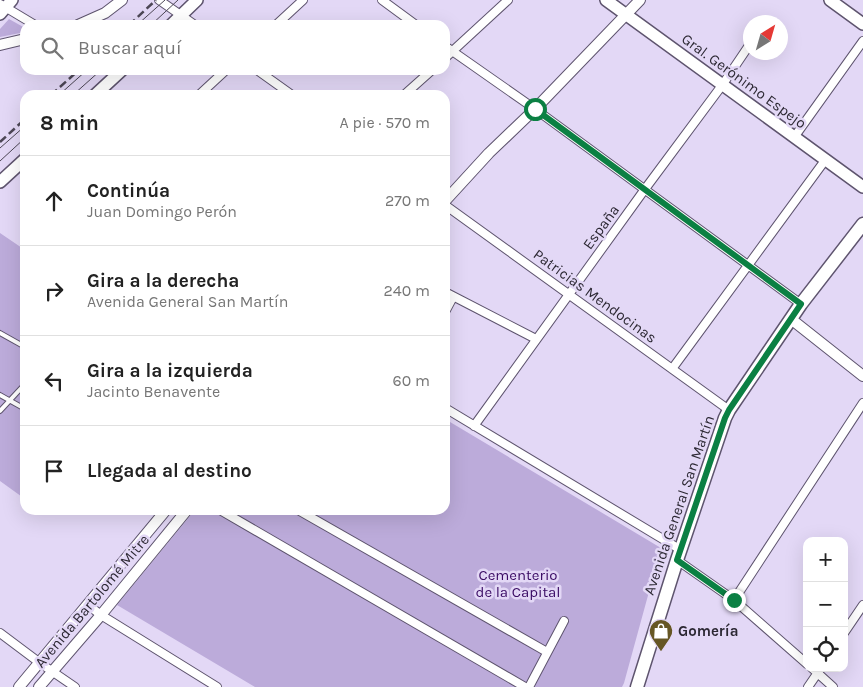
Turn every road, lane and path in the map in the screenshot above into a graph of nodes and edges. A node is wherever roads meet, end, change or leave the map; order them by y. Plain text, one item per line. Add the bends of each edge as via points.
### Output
1 (122, 0) edge
2 (159, 0) edge
3 (197, 0) edge
4 (303, 0) edge
5 (382, 0) edge
6 (508, 0) edge
7 (606, 0) edge
8 (640, 0) edge
9 (830, 0) edge
10 (4, 6) edge
11 (626, 14) junction
12 (182, 15) junction
13 (27, 20) edge
14 (89, 20) edge
15 (176, 20) edge
16 (188, 20) edge
17 (281, 20) edge
18 (409, 20) edge
19 (863, 24) edge
20 (20, 40) edge
21 (863, 41) edge
22 (0, 45) edge
23 (450, 49) edge
24 (453, 51) junction
25 (450, 54) edge
26 (743, 54) edge
27 (117, 75) edge
28 (221, 75) edge
29 (264, 75) edge
30 (426, 75) edge
31 (723, 84) junction
32 (100, 90) edge
33 (204, 90) edge
34 (285, 90) edge
35 (410, 90) edge
36 (535, 109) junction
37 (795, 136) junction
38 (826, 158) junction
39 (20, 164) edge
40 (0, 182) edge
41 (863, 186) edge
42 (645, 189) junction
43 (450, 196) edge
44 (450, 209) edge
45 (863, 224) edge
46 (747, 266) junction
47 (569, 294) junction
48 (450, 295) edge
49 (454, 297) junction
50 (450, 304) edge
51 (801, 304) junction
52 (791, 319) junction
53 (0, 333) edge
54 (536, 339) junction
55 (20, 344) edge
56 (672, 369) junction
57 (863, 376) edge
58 (20, 389) edge
59 (0, 395) edge
60 (10, 400) junction
61 (863, 403) edge
62 (20, 406) edge
63 (729, 410) junction
64 (0, 411) edge
65 (450, 411) edge
66 (474, 426) junction
67 (162, 515) edge
68 (183, 515) edge
69 (229, 515) edge
70 (307, 515) edge
71 (679, 555) junction
72 (734, 600) junction
73 (88, 605) junction
74 (863, 605) edge
75 (101, 615) junction
76 (564, 621) dead end
77 (848, 627) edge
78 (0, 632) edge
79 (547, 652) junction
80 (803, 660) edge
81 (40, 663) junction
82 (52, 672) junction
83 (816, 672) edge
84 (819, 672) edge
85 (20, 687) edge
86 (39, 687) edge
87 (75, 687) edge
88 (217, 687) edge
89 (525, 687) edge
90 (529, 687) edge
91 (637, 687) edge
92 (808, 687) edge
93 (833, 687) edge

1 - 14 street
2 - 12 street
3 - 12 main road
4 - 17 street
5 - 18 street
6 - 24 street
7 - 11 main road, Gral. Gerónimo Espejo
8 - 11 street
9 - 19 main road
10 - 13 street
11 - 31 main road, Gral. Gerónimo Espejo
11 - 36 street
12 - 15 main road
12 - 16 street
20 - 22 street
21 - 37 street
23 - 24 street
24 - 25 street
24 - 36 street
26 - 31 street, España
27 - 32 main road
28 - 33 street
29 - 34 street
30 - 35 street
31 - 37 main road, Gral. Gerónimo Espejo
31 - 42 street, España
36 - 42 street
36 - 43 street
37 - 38 main road, Gral. Gerónimo Espejo
38 - 41 main road, Gral. Gerónimo Espejo
38 - 46 street
39 - 40 main road
42 - 46 street
42 - 47 street, España
44 - 47 street, Patricias Mendocinas
45 - 51 main road, Avenida General San Martín
46 - 51 street
46 - 56 street
47 - 54 street, España
47 - 56 street, Patricias Mendocinas
48 - 49 street
49 - 50 street
49 - 54 street
51 - 52 main road, Avenida General San Martín
52 - 57 street
52 - 63 main road, Avenida General San Martín
53 - 55 lane
54 - 66 street, España
56 - 63 street, Patricias Mendocinas
58 - 60 lane
59 - 60 lane
60 - 62 lane
60 - 64 lane
61 - 72 street
63 - 71 main road, Avenida General San Martín
65 - 66 street
66 - 71 street
67 - 73 street, Avenida Bartolomé Mitre
68 - 75 street, Avenida Bartolomé Mitre
69 - 89 street
70 - 79 street
71 - 72 street
71 - 91 main road, Avenida General San Martín
72 - 80 street
73 - 75 street
73 - 81 street, Avenida Bartolomé Mitre
74 - 77 street
75 - 82 street, Avenida Bartolomé Mitre
75 - 88 street
76 - 79 street
78 - 81 street
79 - 90 street
81 - 82 street
81 - 85 street, Avenida Bartolomé Mitre
82 - 86 street, Avenida Bartolomé Mitre
82 - 87 street
83 - 92 street
84 - 93 street

